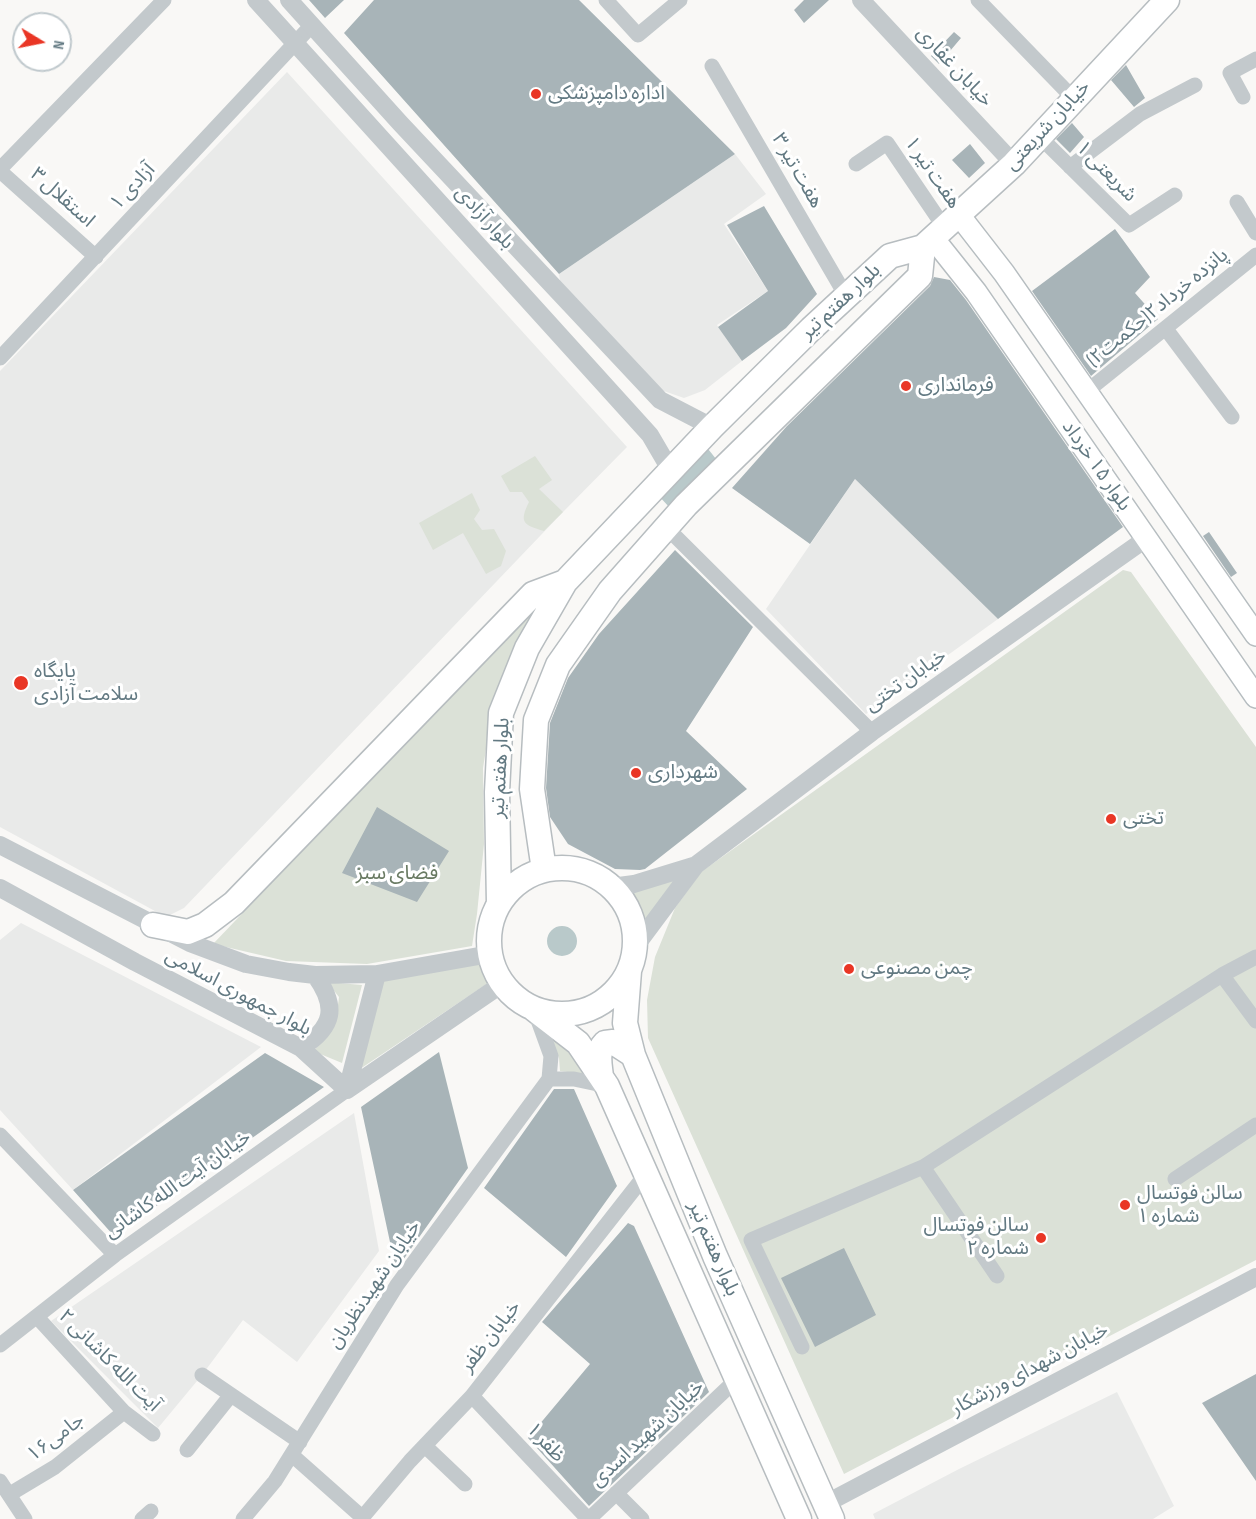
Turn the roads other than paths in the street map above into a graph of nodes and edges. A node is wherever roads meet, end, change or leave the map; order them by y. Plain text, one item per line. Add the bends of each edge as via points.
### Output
1 (164, 0) edge
2 (256, 0) edge
3 (289, 0) edge
4 (606, 0) edge
5 (680, 0) edge
6 (861, 0) edge
7 (978, 0) edge
8 (1167, 0) edge
9 (312, 25) junction
10 (295, 44) junction
11 (1256, 59) edge
12 (712, 66) dead end
13 (1195, 85) dead end
14 (1243, 98) dead end
15 (1074, 99) junction
16 (1039, 136) junction
17 (856, 164) dead end
18 (1014, 164) junction
19 (1070, 166) junction
20 (0, 170) edge
21 (1175, 195) dead end
22 (1237, 202) dead end
23 (940, 232) junction
24 (1256, 233) edge
25 (1256, 255) edge
26 (96, 257) junction
27 (1004, 273) junction
28 (976, 292) junction
29 (846, 296) junction
30 (812, 329) junction
31 (1166, 329) junction
32 (0, 358) edge
33 (837, 359) junction
34 (1086, 393) junction
35 (1232, 417) dead end
36 (712, 427) junction
37 (670, 471) junction
38 (666, 527) junction
39 (1147, 538) junction
40 (565, 582) junction
41 (1256, 635) edge
42 (1256, 697) edge
43 (872, 732) junction
44 (0, 845) edge
45 (696, 865) junction
46 (544, 870) junction
47 (611, 887) junction
48 (0, 888) edge
49 (499, 904) junction
50 (153, 925) junction
51 (635, 946) junction
52 (490, 954) junction
53 (1256, 957) edge
54 (629, 971) junction
55 (377, 974) junction
56 (315, 975) junction
57 (1222, 975) junction
58 (502, 984) junction
59 (534, 1010) junction
60 (1256, 1021) edge
61 (301, 1048) junction
62 (633, 1055) junction
63 (549, 1079) junction
64 (604, 1082) junction
65 (347, 1090) junction
66 (1256, 1125) edge
67 (0, 1135) edge
68 (923, 1167) junction
69 (646, 1174) junction
70 (1175, 1179) dead end
71 (115, 1255) junction
72 (997, 1276) dead end
73 (1254, 1282) edge
74 (37, 1317) junction
75 (0, 1345) edge
76 (802, 1347) dead end
77 (202, 1375) dead end
78 (737, 1379) junction
79 (231, 1395) junction
80 (472, 1396) junction
81 (124, 1412) junction
82 (153, 1434) dead end
83 (425, 1446) junction
84 (296, 1448) junction
85 (187, 1450) dead end
86 (0, 1481) edge
87 (465, 1484) dead end
88 (616, 1493) junction
89 (10, 1494) junction
90 (829, 1512) edge
91 (362, 1518) edge
92 (26, 1519) edge
93 (243, 1519) edge
94 (589, 1519) edge
95 (642, 1519) edge
96 (799, 1519) edge

1 - 20 street
2 - 10 street, بلوار آزادی
3 - 9 street, بلوار آزادی
4 - 5 street via 638,35
6 - 18 street, خیابان غفاری
7 - 15 street
8 - 15 main road, خیابان شریعتی
9 - 10 street, آزادی ۱
9 - 36 street, بلوار آزادی via 660,400
10 - 26 street, آزادی ۱
10 - 37 street, بلوار آزادی via 650,435
11 - 14 street via 1230,73
12 - 29 street, هفت تیر ۳
13 - 19 street via 1140,114
15 - 16 main road, خیابان شریعتی
16 - 18 main road, خیابان شریعتی
16 - 19 street, شریعتی ۱
17 - 23 street, هفت تیر ۱ via 887,143
18 - 23 main road, خیابان شریعتی
19 - 21 street, شریعتی ۱ via 1129,225
20 - 26 street, استقلال ۳
22 - 24 street
23 - 27 main road, بلوار ۱۵ خرداد
23 - 28 main road, بلوار ۱۵ خرداد
23 - 29 main road, بلوار هفتم تیر via 890,256
23 - 33 main road, بلوار هفتم تیر via 920,276
25 - 31 street, پانزده خرداد۲(حکمت۲)
26 - 32 street, آزادی ۱
27 - 28 main road via 989,275
27 - 34 main road, بلوار ۱۵ خرداد
28 - 39 main road, بلوار ۱۵ خرداد
29 - 30 main road, بلوار هفتم تیر
30 - 33 main road
30 - 36 main road, بلوار هفتم تیر
31 - 34 street, پانزده خرداد۲(حکمت۲)
31 - 35 street
33 - 38 main road, بلوار هفتم تیر
34 - 41 main road, بلوار ۱۵ خرداد
36 - 37 main road, بلوار هفتم تیر
37 - 40 main road, بلوار هفتم تیر
38 - 43 street
38 - 46 main road, بلوار هفتم تیر via 610,591 558,665 536,720 532,789
39 - 42 main road, بلوار ۱۵ خرداد
39 - 43 street, خیابان تختی
40 - 49 main road, بلوار هفتم تیر via 527,648 501,713 497,792
40 - 50 main road via 533,594 234,903 205,926 188,932
43 - 45 street, خیابان تختی
44 - 50 street, بلوار جمهوری اسلامی
45 - 47 street
45 - 51 street
46 - 47 main road via 586,872
46 - 49 main road via 511,888
47 - 51 main road via 625,904 633,924
48 - 61 street, بلوار جمهوری اسلامی
49 - 52 main road via 489,936
50 - 56 street, بلوار جمهوری اسلامی via 246,964
51 - 54 main road
52 - 55 street, بلوار جمهوری اسلامی
52 - 58 main road
53 - 57 street
54 - 59 main road via 599,1005 578,1013 556,1015
54 - 62 main road, بلوار هفتم تیر via 624,1023
55 - 56 street, بلوار جمهوری اسلامی
55 - 65 street
56 - 61 street via 326,990 331,1013 322,1031
57 - 60 street
57 - 68 street
58 - 59 main road
58 - 65 street
59 - 63 street via 551,1056
59 - 64 main road, بلوار هفتم تیر via 578,1043
61 - 65 street, بلوار جمهوری اسلامی
62 - 64 main road via 613,1042 605,1043 599,1058
62 - 90 main road, بلوار هفتم تیر via 715,1256
63 - 64 street
63 - 84 street, خیابان شهیدنظریان via 397,1285
64 - 69 main road, بلوار هفتم تیر
65 - 71 street, خیابان آیت الله کاشانی
66 - 70 street
67 - 71 street
68 - 72 street
68 - 76 street via 751,1240
69 - 78 main road, بلوار هفتم تیر
69 - 80 street, خیابان ظفر
71 - 74 street, خیابان آیت الله کاشانی
73 - 90 street, خیابان شهدای ورزشکار
74 - 75 street, خیابان آیت الله کاشانی
74 - 81 street, آیت الله کاشانی ۲
77 - 79 street
78 - 88 street, خیابان شهید اسدی
78 - 96 main road, بلوار هفتم تیر
79 - 84 street
79 - 85 street
80 - 83 street, خیابان ظفر
80 - 94 street, ظفر ۱
81 - 82 street, آیت الله کاشانی ۲
81 - 89 street, جامی۱۶ via 55,1467
83 - 87 street
83 - 91 street, خیابان ظفر
84 - 91 street
84 - 93 street, خیابان شهیدنظریان
86 - 89 street
88 - 94 street, خیابان شهید اسدی
88 - 95 street
89 - 92 street

